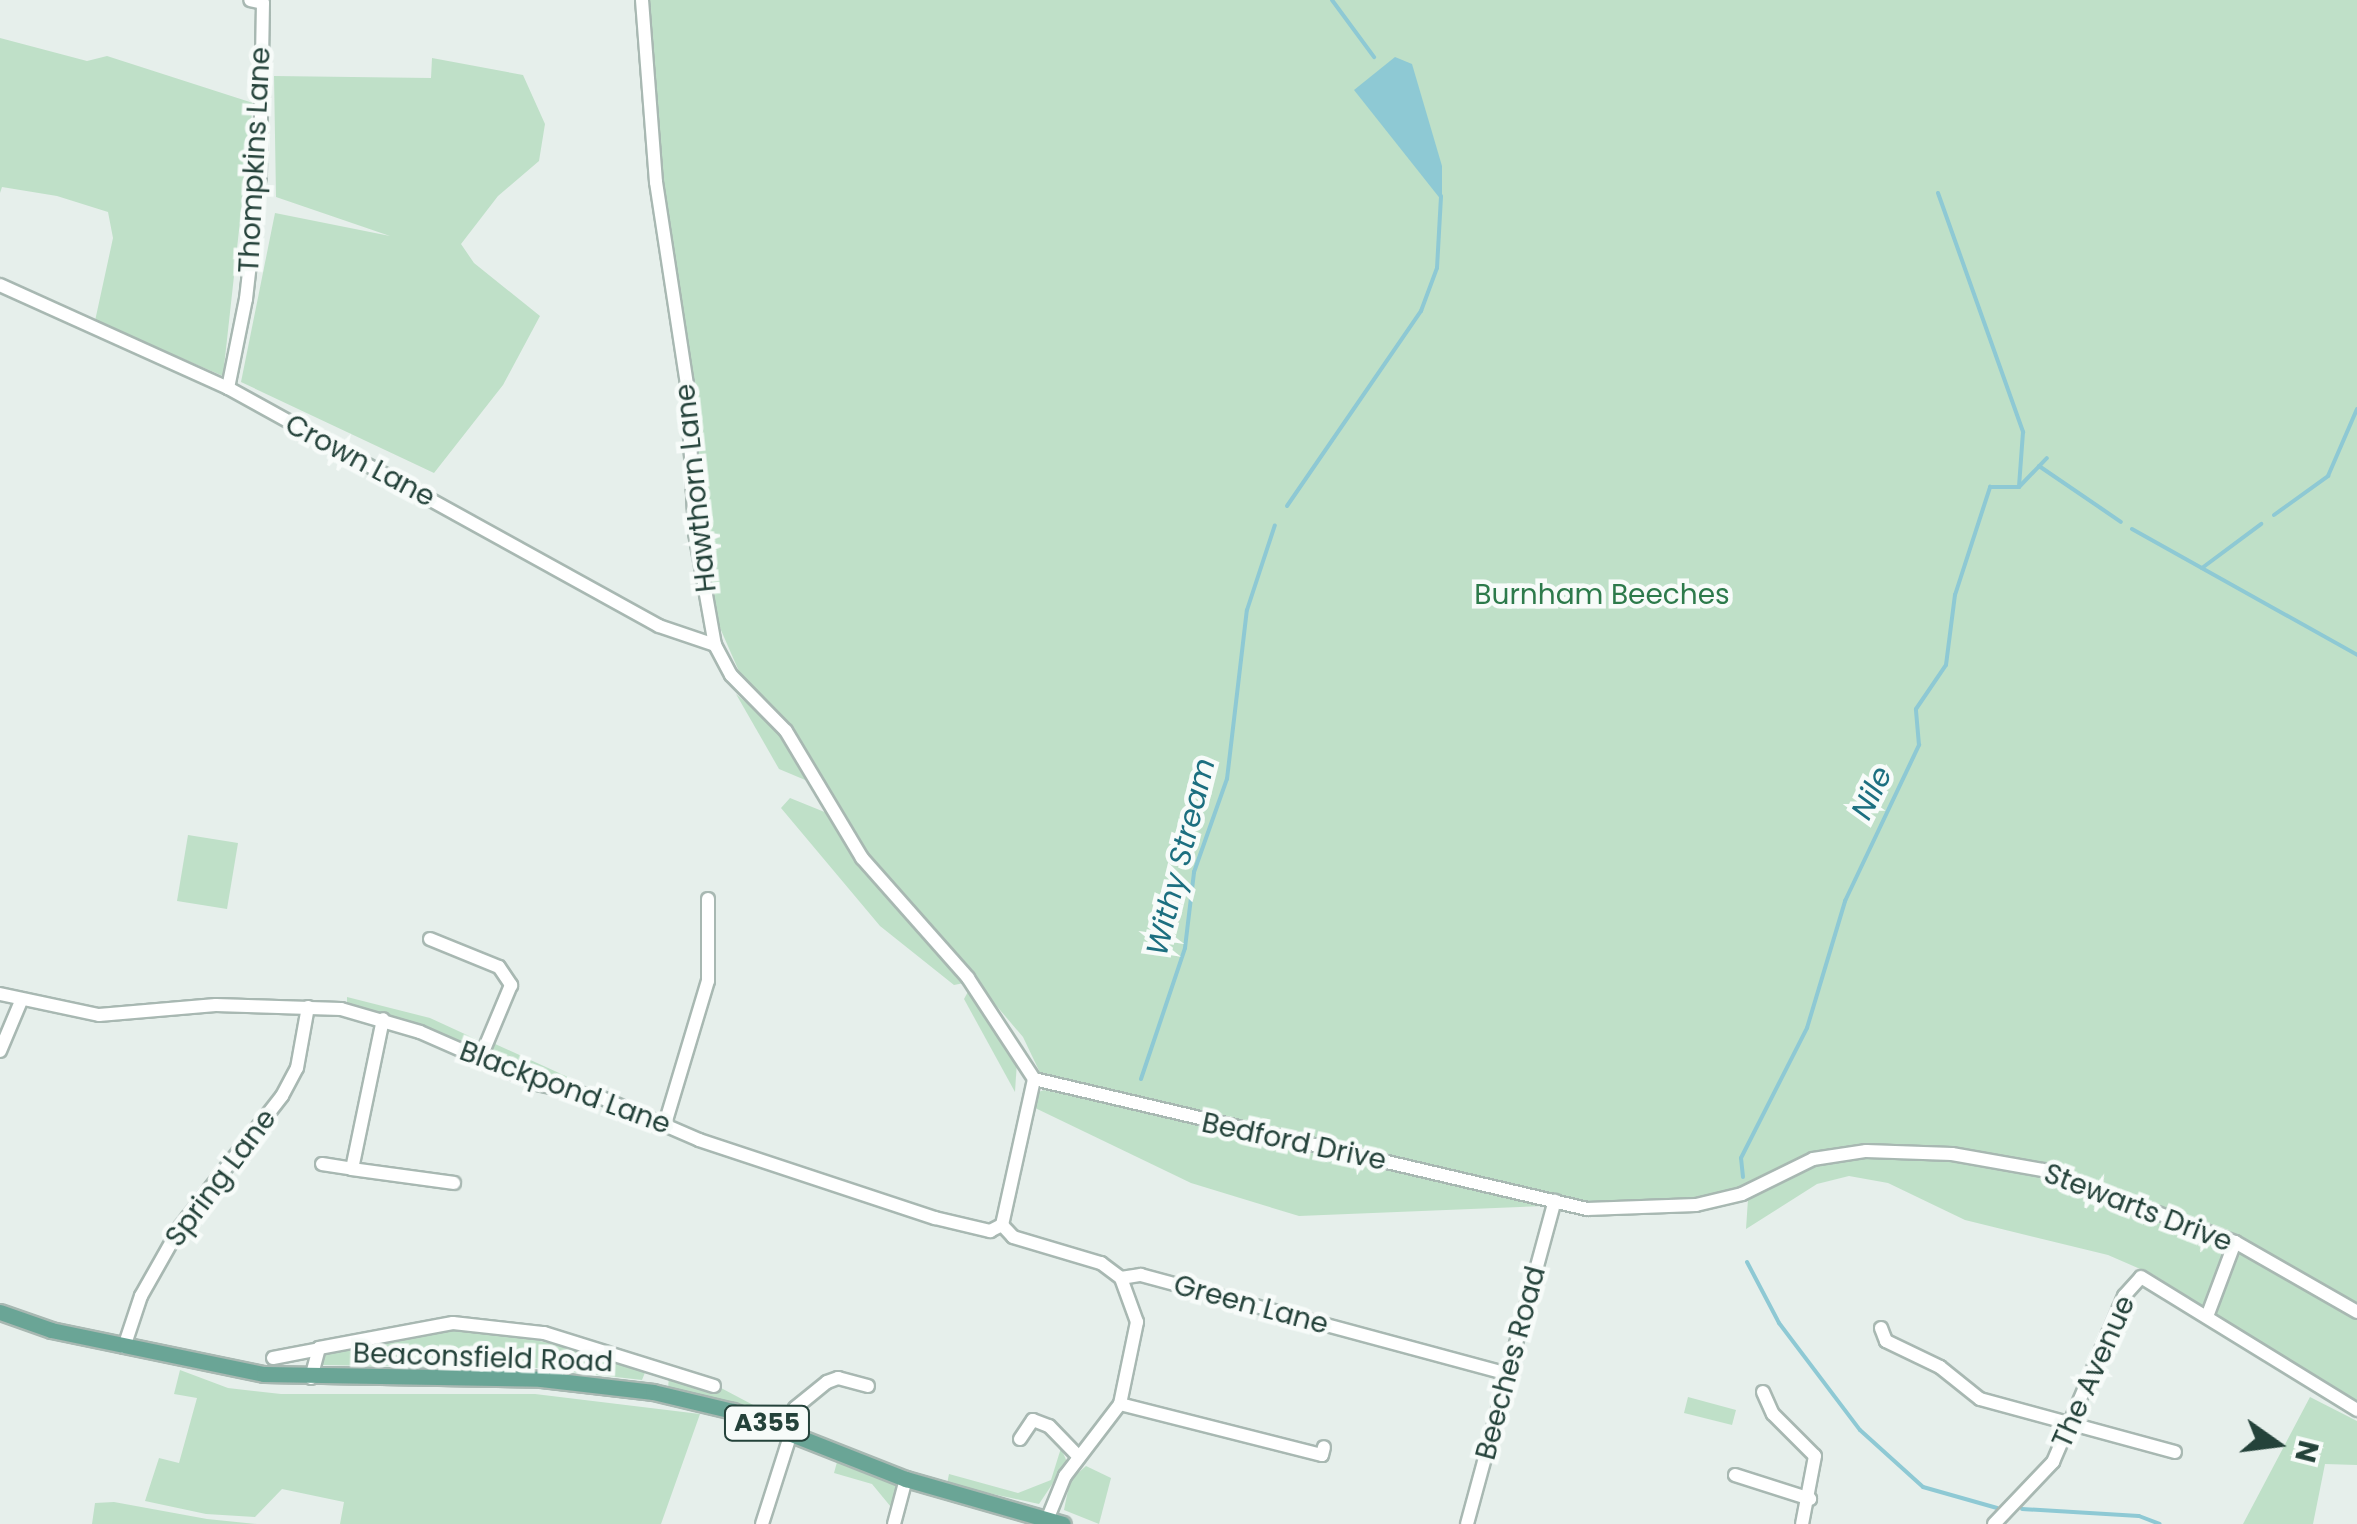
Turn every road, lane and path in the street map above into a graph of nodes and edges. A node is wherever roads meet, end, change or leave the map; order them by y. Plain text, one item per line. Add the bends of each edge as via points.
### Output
1 (250, 0) edge
2 (642, 0) edge
3 (0, 285) edge
4 (228, 388) junction
5 (715, 645) junction
6 (708, 898) dead end
7 (430, 939) dead end
8 (0, 994) edge
9 (21, 1001) junction
10 (308, 1007) junction
11 (383, 1019) junction
12 (0, 1051) edge
13 (480, 1059) junction
14 (1034, 1079) junction
15 (664, 1124) junction
16 (322, 1164) dead end
17 (352, 1168) junction
18 (454, 1183) dead end
19 (1555, 1201) junction
20 (1002, 1225) junction
21 (2235, 1242) junction
22 (1121, 1278) junction
23 (0, 1312) edge
24 (2357, 1312) edge
25 (2208, 1314) junction
26 (1882, 1328) dead end
27 (124, 1347) junction
28 (315, 1350) junction
29 (273, 1358) dead end
30 (661, 1367) junction
31 (1509, 1374) junction
32 (311, 1378) junction
33 (714, 1386) dead end
34 (868, 1386) dead end
35 (653, 1392) junction
36 (1763, 1392) dead end
37 (1120, 1404) junction
38 (2357, 1410) edge
39 (2073, 1425) junction
40 (787, 1431) junction
41 (1020, 1439) dead end
42 (2175, 1452) dead end
43 (1323, 1456) dead end
44 (1079, 1457) junction
45 (1735, 1475) dead end
46 (906, 1479) junction
47 (1810, 1499) junction
48 (1055, 1522) edge
49 (762, 1524) edge
50 (894, 1524) edge
51 (1467, 1524) edge
52 (1802, 1524) edge
53 (1994, 1524) edge

1 - 4 street, Thompkins Lane via 262,3 260,174
2 - 5 street, Hawthorn Lane via 656,182 687,384 695,533
3 - 4 street, Crown Lane
4 - 5 street, Crown Lane via 659,626
5 - 14 street, Hawthorn Lane via 731,676 786,731 862,858 968,978
6 - 15 street via 708,981
7 - 13 street via 499,967 511,985
8 - 9 street, Blackpond Lane
9 - 10 street, Blackpond Lane via 99,1014
9 - 12 street
10 - 11 street, Blackpond Lane
10 - 27 street, Spring Lane via 296,1068 282,1096 180,1227 141,1296
11 - 13 street, Blackpond Lane
11 - 17 street
13 - 15 street, Blackpond Lane
14 - 19 street, Bedford Drive
14 - 20 street
15 - 20 street, Blackpond Lane via 934,1218 990,1230
16 - 17 street
17 - 18 street
19 - 21 street, Stewarts Drive via 1588,1209 1696,1204 1742,1194 1813,1159 1917,1150 2044,1170
19 - 31 street, Beeches Road
20 - 22 street, Green Lane via 1012,1237 1101,1263
21 - 24 street, Stewarts Drive
21 - 25 street
22 - 31 street, Green Lane via 1141,1276
22 - 37 street via 1137,1322
23 - 27 main road, Beaconsfield Road / A355
25 - 38 street, The Avenue
25 - 39 street, The Avenue via 2141,1276 2124,1296
26 - 39 street via 1886,1341 1940,1366 1980,1399
27 - 32 main road, Beaconsfield Road / A355
28 - 29 street
28 - 30 street, Beaconsfield Road via 453,1323 544,1333
28 - 32 street, Beaconsfield Road
30 - 33 street, Beaconsfield Road
30 - 35 street
31 - 51 street, Beeches Road
32 - 35 main road, Beaconsfield Road / A355 via 541,1379
34 - 40 street via 838,1378 827,1382 795,1408
35 - 40 main road, Beaconsfield Road / A355
36 - 47 street via 1773,1414 1815,1456
37 - 43 street
37 - 44 street
39 - 42 street
39 - 53 street, The Avenue via 2053,1462
40 - 46 main road, Beaconsfield Road / A355
40 - 49 street
41 - 44 street via 1033,1420 1049,1426
44 - 48 street
45 - 47 street
46 - 48 main road, Beaconsfield Road / A355
46 - 50 street
47 - 52 street

